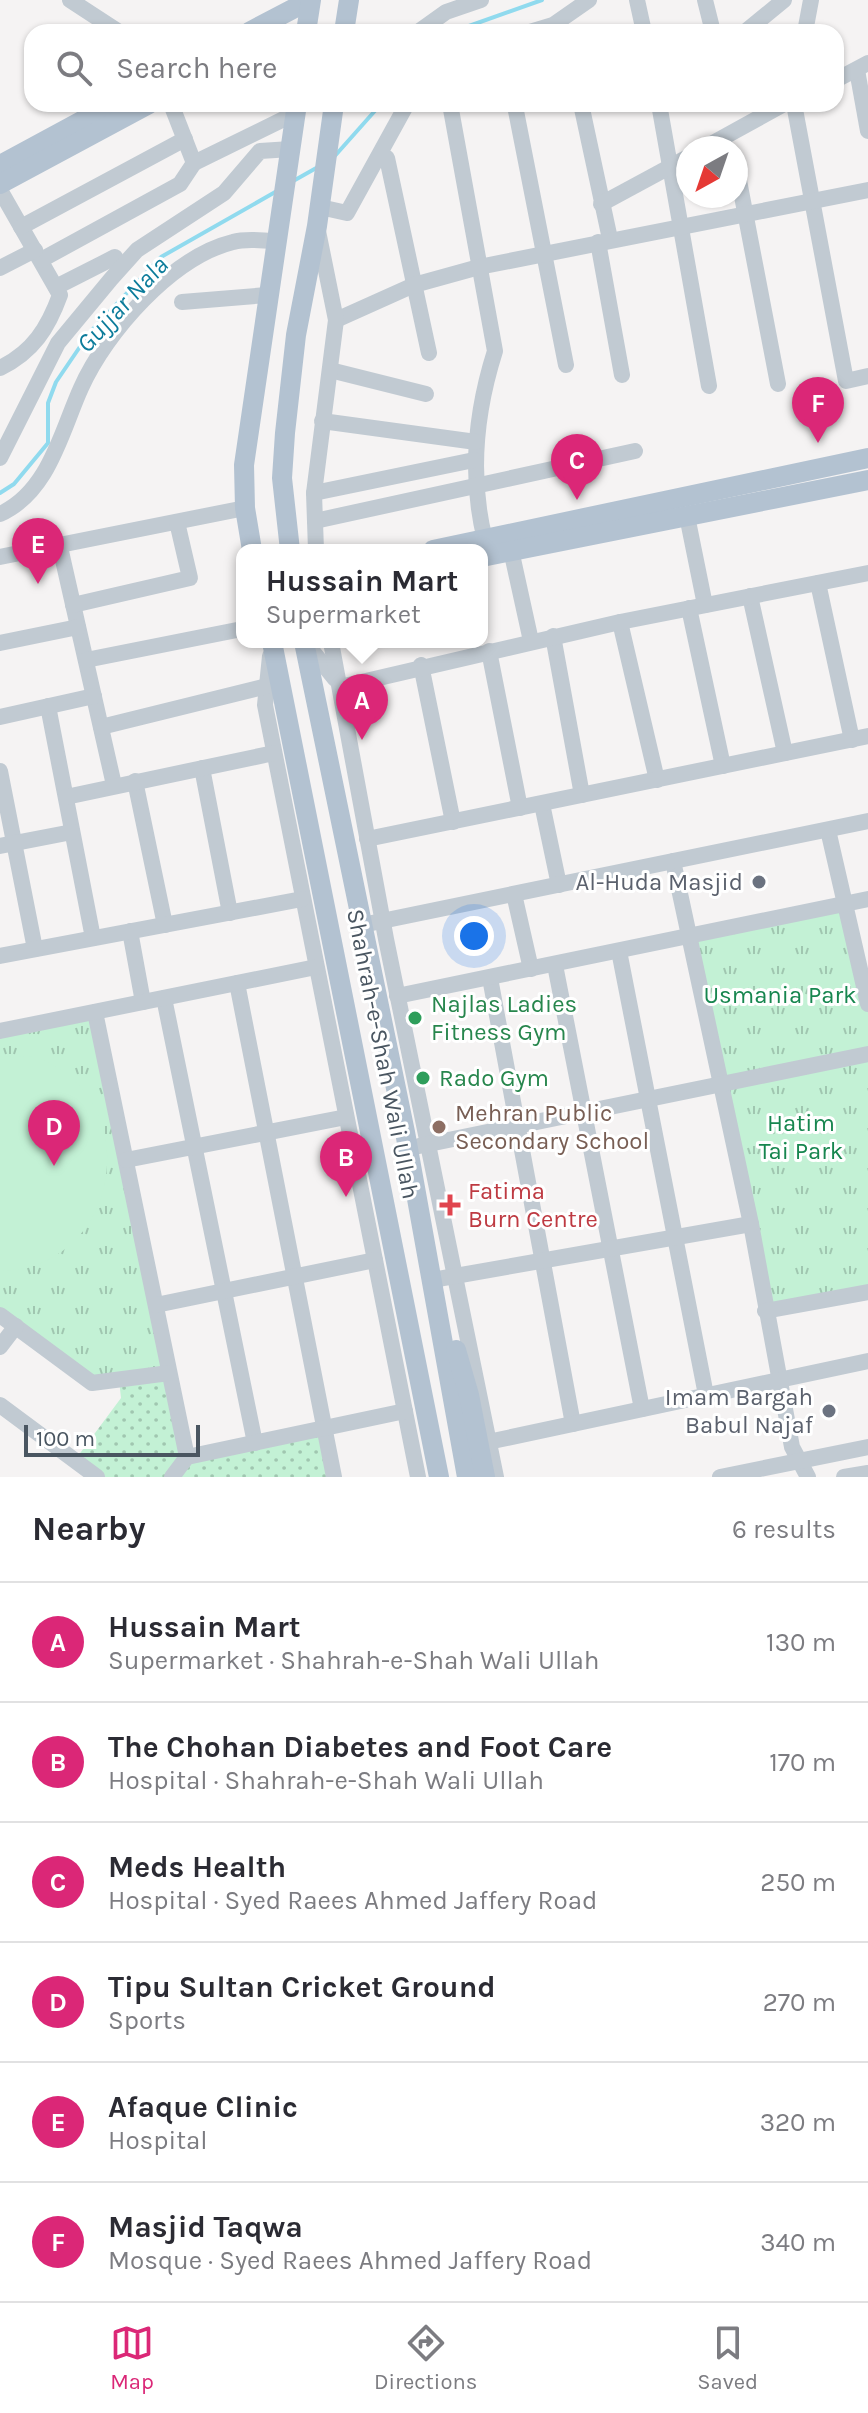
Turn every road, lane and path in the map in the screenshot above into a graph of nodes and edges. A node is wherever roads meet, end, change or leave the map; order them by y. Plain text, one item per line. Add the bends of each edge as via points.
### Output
1 (70, 0) edge
2 (311, 0) edge
3 (349, 0) edge
4 (589, 0) edge
5 (637, 0) edge
6 (705, 0) edge
7 (811, 0) edge
8 (476, 1) edge
9 (780, 2) edge
10 (107, 24) edge
11 (264, 24) edge
12 (307, 24) edge
13 (345, 24) edge
14 (429, 24) edge
15 (554, 24) edge
16 (642, 24) edge
17 (711, 24) edge
18 (754, 24) edge
19 (806, 24) edge
20 (862, 67) edge
21 (844, 76) edge
22 (98, 112) edge
23 (134, 112) edge
24 (174, 112) edge
25 (290, 112) edge
26 (296, 112) edge
27 (333, 112) edge
28 (403, 112) edge
29 (451, 112) edge
30 (516, 112) edge
31 (583, 112) edge
32 (661, 112) edge
33 (772, 112) edge
34 (796, 112) edge
35 (868, 131) edge
36 (737, 136) edge
37 (185, 139) junction
38 (291, 149) junction
39 (387, 158) dead end
40 (194, 163) junction
41 (676, 164) edge
42 (0, 165) edge
43 (671, 167) junction
44 (0, 184) edge
45 (0, 190) edge
46 (868, 190) edge
47 (814, 201) junction
48 (601, 204) junction
49 (744, 208) edge
50 (745, 214) junction
51 (319, 217) junction
52 (683, 226) junction
53 (21, 227) junction
54 (604, 240) junction
55 (276, 241) junction
56 (543, 252) junction
57 (38, 255) junction
58 (115, 257) dead end
59 (479, 267) junction
60 (0, 268) edge
61 (414, 285) junction
62 (56, 287) junction
63 (267, 295) junction
64 (182, 302) dead end
65 (336, 320) junction
66 (429, 353) dead end
67 (566, 365) dead end
68 (0, 368) edge
69 (330, 370) junction
70 (622, 375) dead end
71 (868, 376) edge
72 (778, 384) dead end
73 (709, 386) dead end
74 (426, 394) dead end
75 (322, 421) junction
76 (476, 442) junction
77 (635, 451) dead end
78 (0, 458) edge
79 (868, 458) edge
80 (474, 460) junction
81 (868, 480) edge
82 (475, 487) junction
83 (314, 493) junction
84 (245, 508) junction
85 (0, 514) edge
86 (687, 516) junction
87 (315, 521) junction
88 (177, 522) junction
89 (251, 544) edge
90 (289, 544) edge
91 (316, 544) edge
92 (483, 544) edge
93 (60, 547) junction
94 (488, 547) edge
95 (488, 548) edge
96 (511, 550) junction
97 (0, 557) edge
98 (868, 573) edge
99 (818, 583) junction
100 (750, 596) junction
101 (73, 605) junction
102 (697, 606) junction
103 (620, 622) junction
104 (78, 627) junction
105 (236, 630) edge
106 (553, 636) junction
107 (531, 641) junction
108 (0, 643) edge
109 (270, 648) edge
110 (272, 648) edge
111 (305, 648) edge
112 (310, 648) edge
113 (332, 648) edge
114 (489, 651) junction
115 (86, 660) junction
116 (421, 665) junction
117 (267, 686) junction
118 (340, 687) junction
119 (94, 696) junction
120 (48, 706) junction
121 (0, 717) edge
122 (101, 727) junction
123 (860, 738) edge
124 (274, 753) junction
125 (785, 753) junction
126 (723, 766) junction
127 (202, 768) junction
128 (0, 771) edge
129 (657, 780) junction
130 (135, 781) junction
131 (114, 785) junction
132 (582, 795) junction
133 (66, 797) junction
134 (542, 804) junction
135 (520, 808) junction
136 (868, 821) edge
137 (453, 822) junction
138 (828, 830) junction
139 (72, 832) junction
140 (367, 839) junction
141 (7, 845) edge
142 (673, 861) junction
143 (559, 885) junction
144 (514, 894) junction
145 (302, 899) junction
146 (868, 899) edge
147 (845, 903) junction
148 (230, 913) junction
149 (372, 923) junction
150 (165, 925) junction
151 (130, 931) junction
152 (690, 937) junction
153 (93, 938) junction
154 (35, 949) junction
155 (619, 951) junction
156 (0, 956) edge
157 (555, 965) junction
158 (316, 967) junction
159 (531, 969) junction
160 (490, 978) junction
161 (237, 983) junction
162 (397, 996) junction
163 (164, 998) junction
164 (143, 1002) junction
165 (868, 1004) edge
166 (95, 1012) junction
167 (1, 1026) edge
168 (394, 1029) junction
169 (868, 1054) edge
170 (722, 1084) junction
171 (649, 1099) junction
172 (584, 1112) junction
173 (346, 1117) junction
174 (517, 1125) junction
175 (266, 1132) junction
176 (373, 1139) junction
177 (405, 1141) junction
178 (427, 1143) junction
179 (195, 1146) junction
180 (126, 1160) junction
181 (441, 1207) junction
182 (418, 1212) junction
183 (751, 1224) junction
184 (674, 1237) junction
185 (611, 1249) junction
186 (375, 1260) junction
187 (542, 1261) junction
188 (294, 1277) junction
189 (456, 1277) junction
190 (432, 1280) junction
191 (224, 1291) junction
192 (868, 1292) edge
193 (156, 1305) junction
194 (765, 1311) junction
195 (0, 1315) edge
196 (441, 1321) junction
197 (16, 1326) junction
198 (0, 1347) edge
199 (868, 1361) edge
200 (169, 1373) junction
201 (780, 1380) junction
202 (706, 1395) junction
203 (0, 1405) edge
204 (642, 1409) junction
205 (405, 1411) junction
206 (573, 1424) junction
207 (324, 1428) junction
208 (488, 1442) junction
209 (255, 1443) junction
210 (868, 1447) edge
211 (187, 1457) junction
212 (799, 1462) junction
213 (868, 1473) edge
214 (86, 1474) edge
215 (172, 1477) edge
216 (334, 1477) edge
217 (418, 1477) edge
218 (439, 1477) edge
219 (467, 1477) edge
220 (485, 1477) edge
221 (496, 1477) edge
222 (720, 1477) edge
223 (808, 1477) edge
224 (844, 1477) edge

1 - 10 street
2 - 11 main road
2 - 12 main road
3 - 13 main road
4 - 15 street
5 - 16 street
6 - 17 street
7 - 19 street
8 - 14 street
9 - 18 street
20 - 21 street
20 - 35 street
22 - 42 main road
23 - 44 main road
24 - 37 street
25 - 40 street
26 - 38 main road
27 - 51 main road
28 - 51 street via 347,213
29 - 59 street
30 - 56 street
31 - 48 street
32 - 43 street
33 - 36 street
34 - 47 street
37 - 40 street
37 - 53 street
38 - 55 main road
38 - 78 street via 260,151 224,193 137,250 58,343
39 - 61 street
40 - 57 street via 180,184
41 - 43 street
43 - 48 street
43 - 52 street
45 - 53 street
46 - 47 street
47 - 50 street
47 - 71 street via 846,381
48 - 54 street
49 - 50 street
50 - 52 street
50 - 72 street
51 - 65 street
51 - 90 main road via 302,291 282,478
52 - 54 street
52 - 73 street
53 - 57 street
54 - 56 street
54 - 70 street
55 - 63 main road
55 - 85 street via 232,242 201,254 139,305 89,373 43,475 16,507
56 - 59 street
56 - 67 street
57 - 60 street
57 - 62 street
58 - 62 street
59 - 61 street
59 - 76 street via 495,351
61 - 65 street
61 - 66 street
62 - 68 street via 60,295 36,342
63 - 64 street
63 - 84 main road via 244,465
65 - 69 street
69 - 74 street
69 - 75 street
75 - 76 street
75 - 83 street
76 - 80 street
77 - 82 street
79 - 94 main road
80 - 82 street
80 - 83 street
81 - 86 main road
82 - 87 street
82 - 92 street
83 - 87 street
84 - 88 street
84 - 89 main road
86 - 96 main road
86 - 102 street
87 - 91 street
88 - 93 street
88 - 101 street via 190,578
93 - 97 street
93 - 101 street
95 - 96 main road
96 - 107 street
98 - 99 street
99 - 100 street
99 - 123 street
100 - 102 street
100 - 125 street
101 - 104 street
102 - 103 street
102 - 126 street
103 - 106 street
103 - 129 street
104 - 108 street
104 - 115 street
105 - 115 street
106 - 107 street
106 - 132 street
107 - 114 street
109 - 117 street
110 - 176 main road, Shahrah-e-Shah Wali Ullah
111 - 149 main road, Shahrah-e-Shah Wali Ullah
112 - 118 street
113 - 118 street
114 - 116 street
114 - 135 street
115 - 119 street
116 - 118 street
116 - 137 street
117 - 122 street
117 - 124 street
118 - 140 street
119 - 120 street
119 - 122 street
120 - 121 street
120 - 133 street
122 - 131 street
123 - 125 street
124 - 127 street
124 - 145 street
125 - 126 street
126 - 129 street
127 - 130 street
127 - 148 street
128 - 141 street
129 - 132 street
130 - 131 street
130 - 150 street
131 - 133 street
132 - 134 street
133 - 139 street
134 - 135 street
134 - 143 street
135 - 137 street
136 - 138 street
137 - 140 street
138 - 142 street
138 - 147 street
139 - 141 street
139 - 153 street
140 - 149 street
141 - 154 street
142 - 143 street
142 - 152 street
143 - 144 street
144 - 149 street
144 - 159 street
145 - 148 street
145 - 158 street
146 - 147 street
147 - 152 street
147 - 165 street
148 - 150 street
149 - 162 street
149 - 168 main road, Shahrah-e-Shah Wali Ullah
150 - 151 street
151 - 153 street
151 - 164 street
152 - 155 street
152 - 170 street
153 - 154 street
154 - 156 street
155 - 157 street
155 - 171 street
157 - 159 street
157 - 172 street
158 - 161 street
158 - 173 street
159 - 160 street
160 - 162 street
160 - 174 street
161 - 163 street
161 - 175 street
162 - 168 street
163 - 164 street
163 - 179 street
164 - 166 street
166 - 167 street
166 - 180 street
168 - 177 main road, Shahrah-e-Shah Wali Ullah
168 - 178 street
169 - 170 street
170 - 171 street
170 - 183 street
171 - 172 street
171 - 184 street
172 - 174 street
172 - 185 street
173 - 175 street
173 - 186 street
174 - 178 street
174 - 187 street
175 - 179 street
175 - 188 street
176 - 177 main road
176 - 218 main road, Shahrah-e-Shah Wali Ullah
177 - 178 street
177 - 182 main road, Shahrah-e-Shah Wali Ullah
178 - 181 street
179 - 180 street
179 - 191 street
180 - 193 street
181 - 182 street
181 - 189 street
182 - 190 main road, Shahrah-e-Shah Wali Ullah
183 - 184 street
183 - 194 street
184 - 185 street
184 - 202 street
185 - 187 street
185 - 204 street
186 - 188 street
186 - 205 street
187 - 189 street
187 - 206 street
188 - 191 street
188 - 207 street
189 - 190 street
189 - 208 street
190 - 196 main road, Shahrah-e-Shah Wali Ullah
191 - 193 street
191 - 209 street
192 - 194 street
193 - 200 street
194 - 201 street
195 - 197 street
196 - 219 main road, Shahrah-e-Shah Wali Ullah
196 - 220 main road via 458,1353
197 - 198 street
197 - 200 street via 92,1383
199 - 201 street
200 - 211 street
201 - 202 street
201 - 212 street
202 - 204 street
203 - 214 street
204 - 206 street
205 - 207 street
205 - 217 street
206 - 208 street
207 - 209 street
207 - 216 street
208 - 221 street
209 - 211 street
210 - 212 street
211 - 215 street
212 - 222 street
212 - 223 street
213 - 224 street

